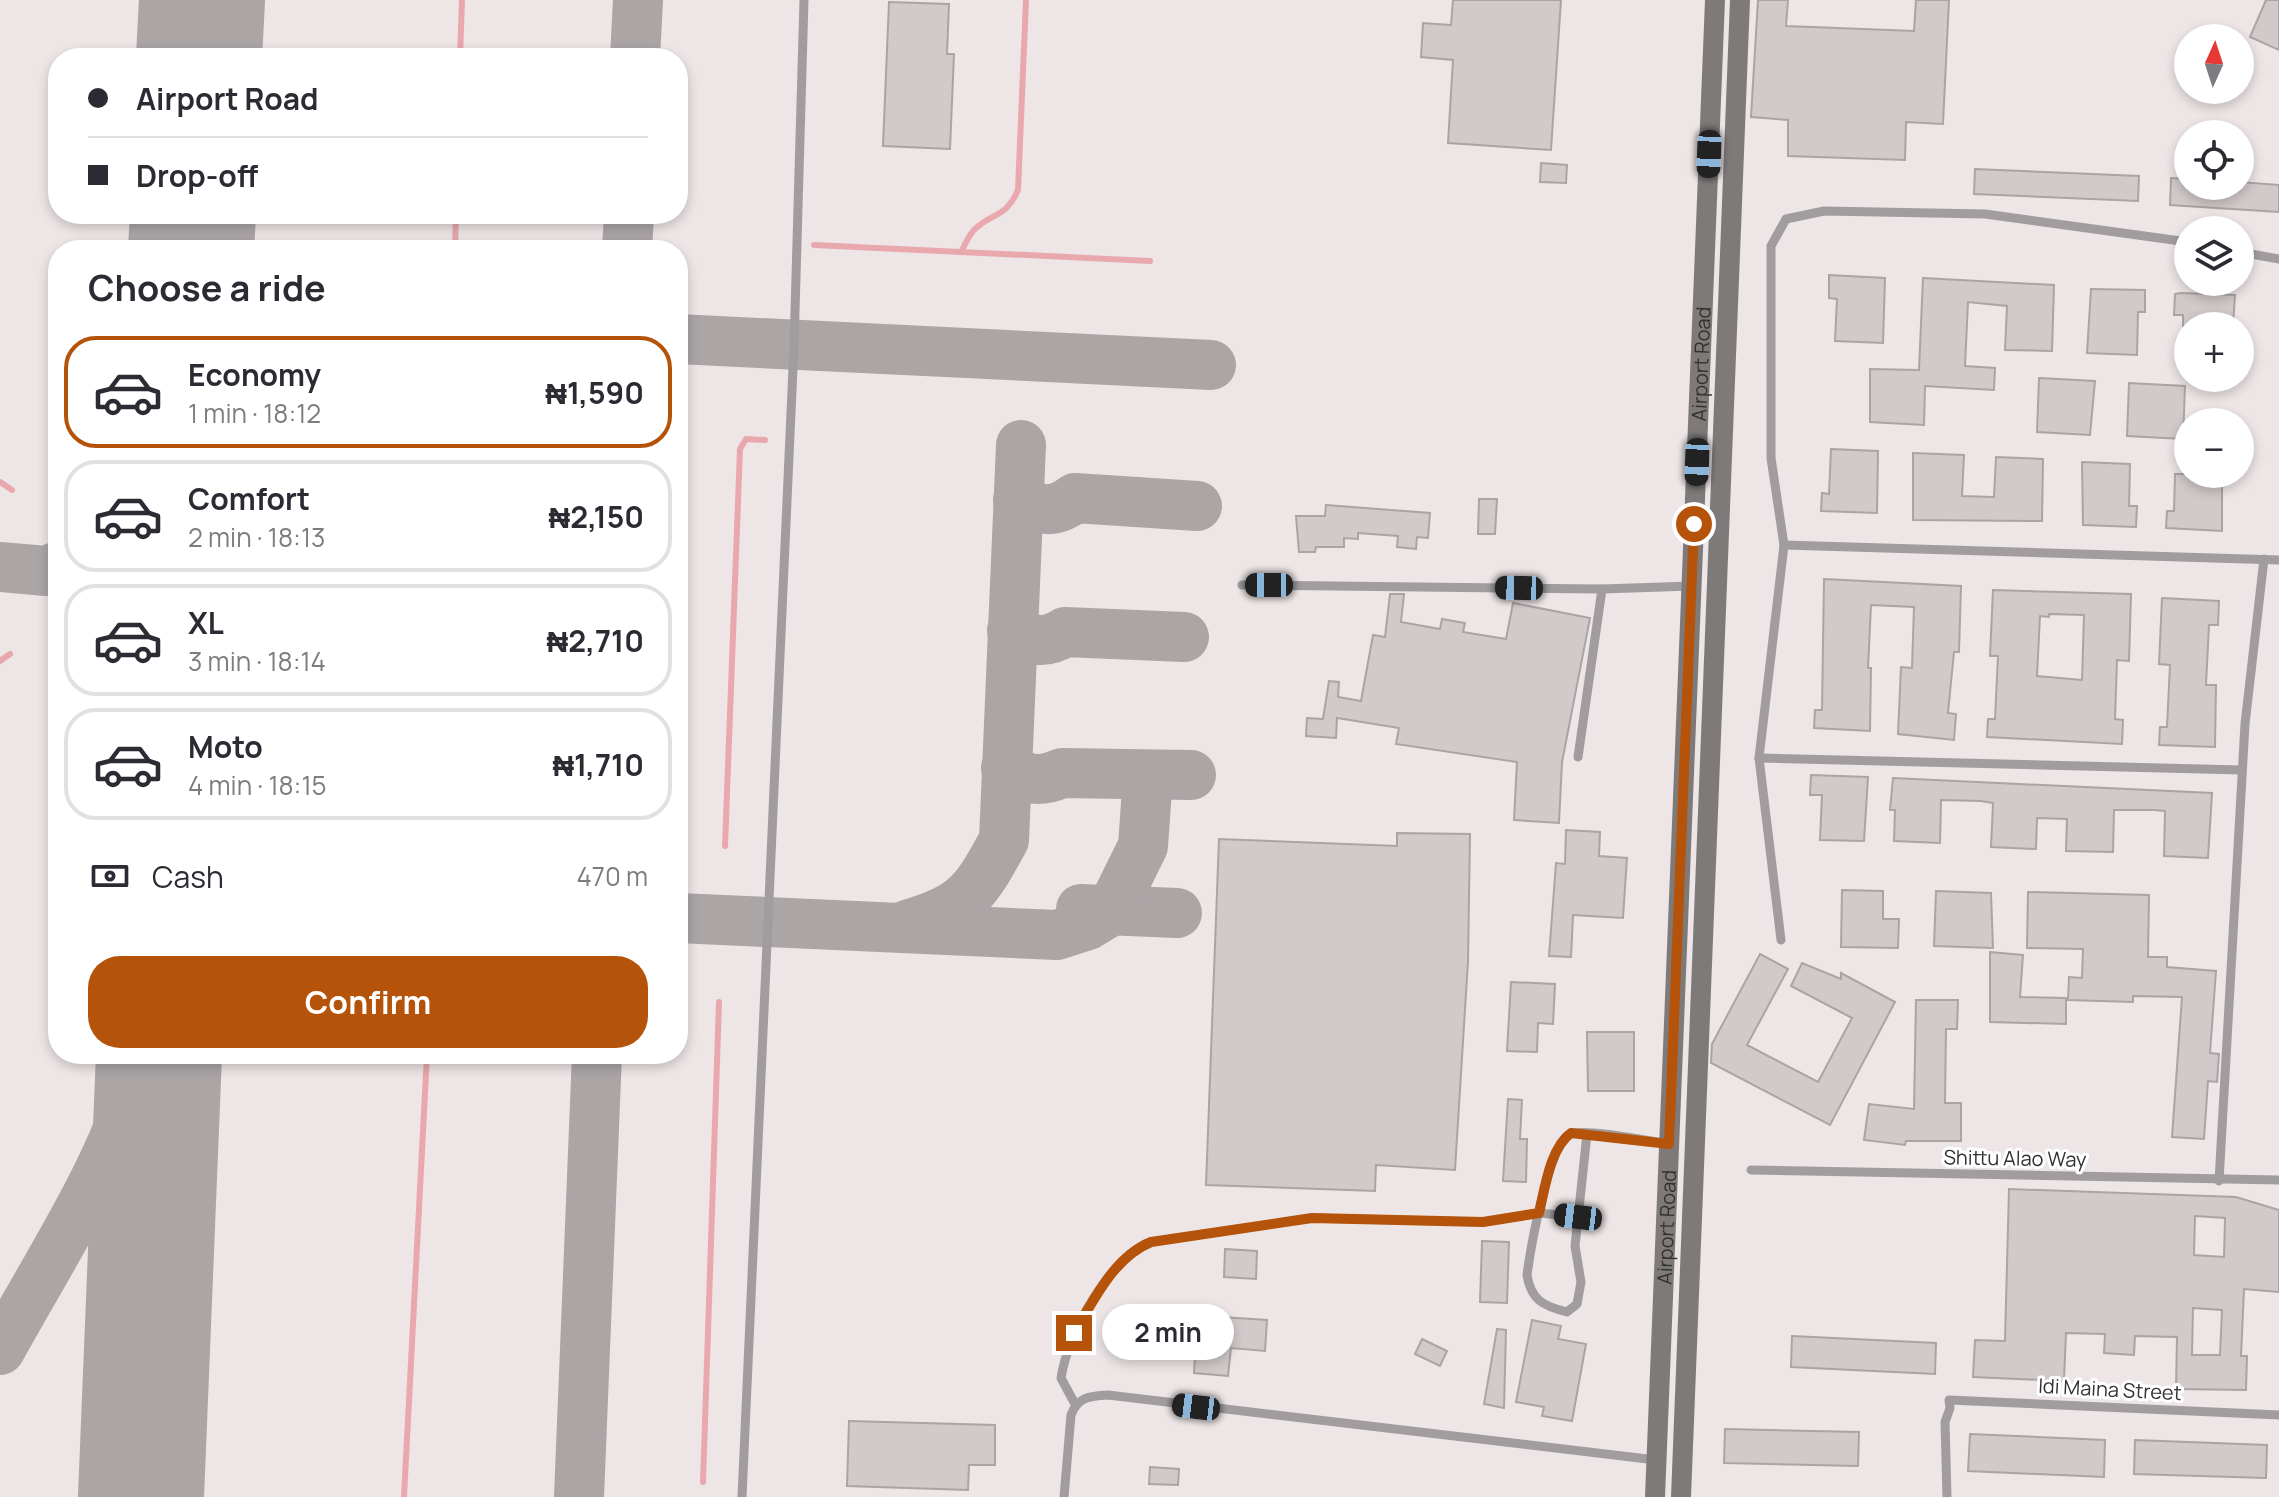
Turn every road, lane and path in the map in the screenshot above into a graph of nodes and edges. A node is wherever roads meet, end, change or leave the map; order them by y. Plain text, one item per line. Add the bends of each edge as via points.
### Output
1 (804, 0) edge
2 (1715, 0) edge
3 (1740, 0) edge
4 (2174, 240) edge
5 (2254, 255) edge
6 (2279, 259) edge
7 (1784, 545) junction
8 (2264, 559) junction
9 (2279, 560) edge
10 (1242, 585) dead end
11 (1692, 586) junction
12 (1602, 589) junction
13 (1578, 757) dead end
14 (1759, 758) junction
15 (2242, 770) junction
16 (1781, 940) dead end
17 (1587, 1134) junction
18 (1669, 1144) junction
19 (1751, 1170) dead end
20 (2279, 1180) edge
21 (2219, 1181) junction
22 (1539, 1213) junction
23 (1578, 1217) junction
24 (1075, 1404) junction
25 (2279, 1415) edge
26 (1656, 1460) junction
27 (742, 1497) edge
28 (1064, 1497) edge
29 (1655, 1497) edge
30 (1681, 1497) edge
31 (1947, 1497) edge

1 - 27 lane via 794,346
2 - 11 main road, Airport Road
3 - 30 main road, Airport Road
4 - 7 lane via 1985,214 1824,211 1786,219 1771,246 1771,458
5 - 6 lane
7 - 8 lane
7 - 14 lane
8 - 9 lane
8 - 15 lane
10 - 12 lane
11 - 12 lane
11 - 18 main road, Airport Road
12 - 13 lane
14 - 15 lane
14 - 16 lane
15 - 21 lane
17 - 18 lane
17 - 22 lane via 1571,1133 1562,1139
17 - 23 lane
18 - 26 main road, Airport Road
19 - 21 lane, Shittu Alao Way
20 - 21 lane, Shittu Alao Way
22 - 23 lane
22 - 23 lane via 1530,1250 1529,1289 1542,1305 1567,1312 1577,1304 1581,1282 1575,1246
22 - 24 lane via 1483,1222 1312,1218 1142,1246 1111,1276 1074,1333 1061,1378
24 - 26 lane via 1108,1395
24 - 28 lane
25 - 31 lane, Idi Maina Street via 1949,1400
26 - 29 main road, Airport Road

